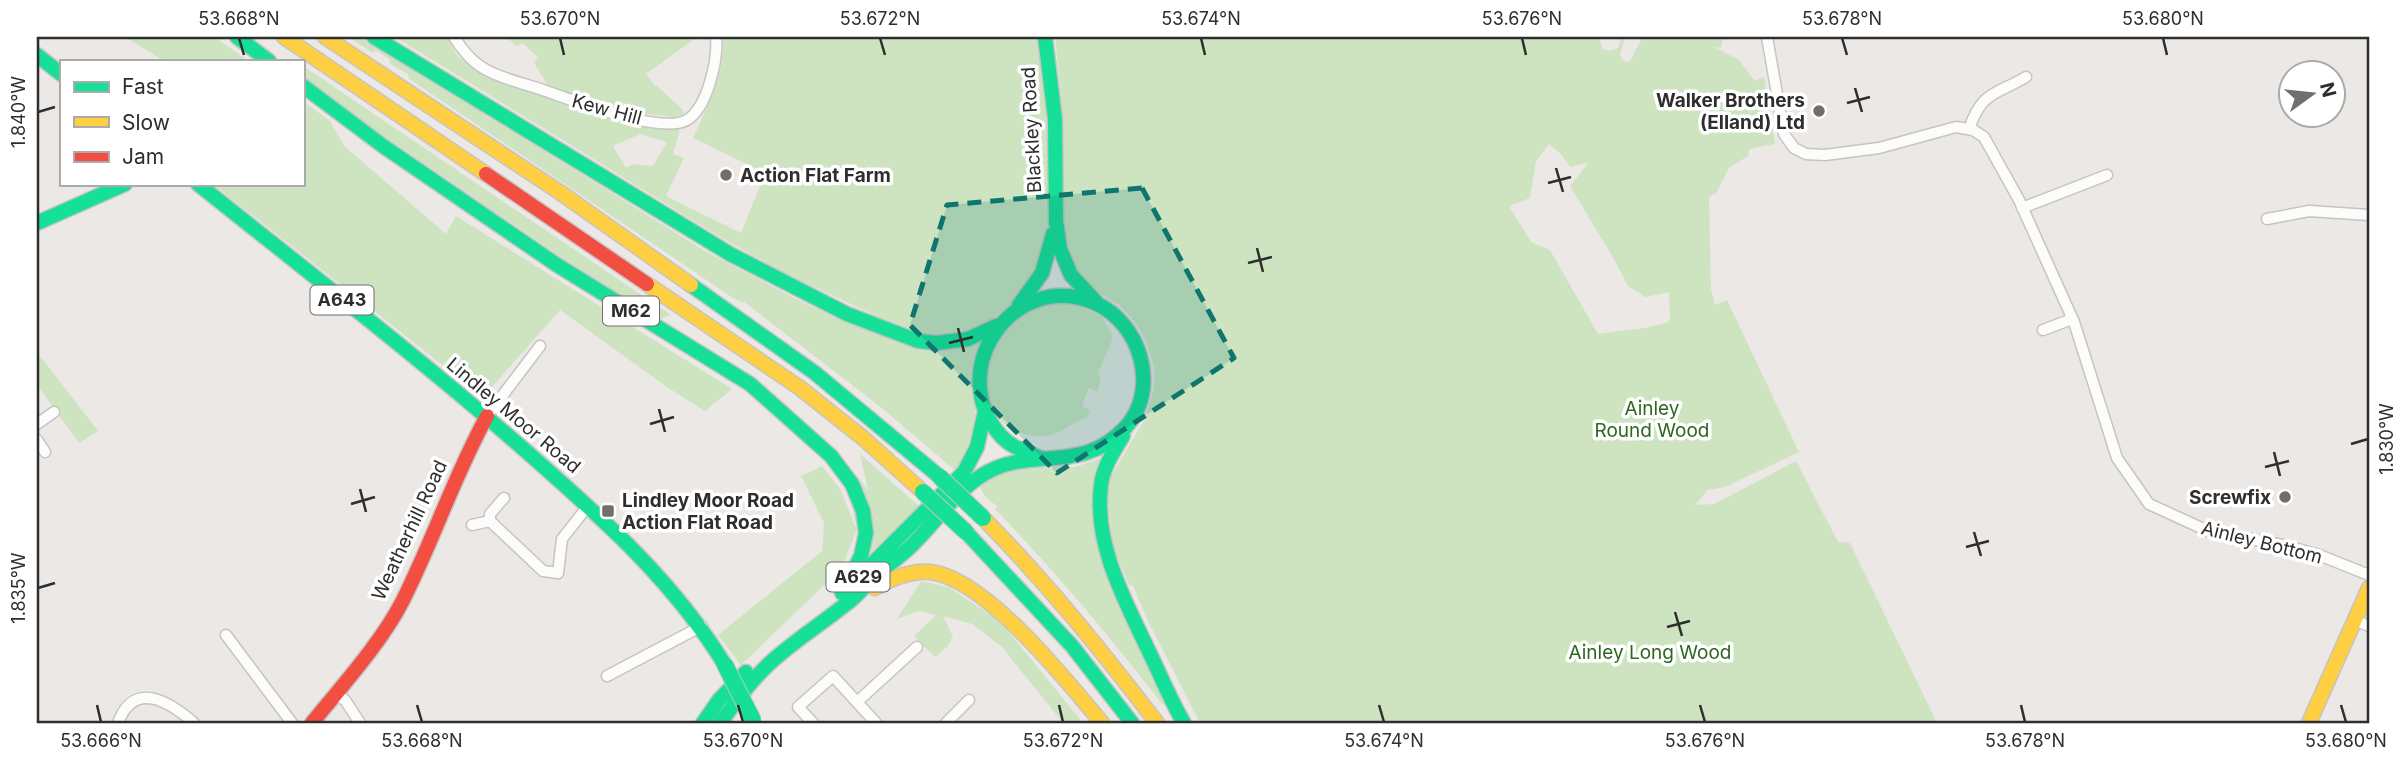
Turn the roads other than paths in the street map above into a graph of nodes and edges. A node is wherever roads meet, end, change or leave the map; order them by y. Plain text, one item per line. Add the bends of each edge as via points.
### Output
1 (237, 37) edge
2 (284, 37) edge
3 (325, 37) edge
4 (374, 37) edge
5 (454, 37) edge
6 (716, 37) edge
7 (1045, 37) edge
8 (1768, 37) edge
9 (37, 55) edge
10 (268, 60) edge
11 (60, 73) edge
12 (2026, 76) dead end
13 (304, 87) edge
14 (1969, 130) junction
15 (2107, 175) dead end
16 (120, 186) edge
17 (200, 186) edge
18 (2022, 208) junction
19 (2369, 215) edge
20 (2267, 219) dead end
21 (1056, 221) junction
22 (37, 223) edge
23 (1097, 303) junction
24 (1016, 309) junction
25 (2072, 319) junction
26 (997, 326) junction
27 (2043, 330) dead end
28 (540, 346) dead end
29 (985, 411) junction
30 (54, 412) dead end
31 (487, 416) junction
32 (37, 424) edge
33 (1128, 426) junction
34 (37, 440) edge
35 (45, 452) dead end
36 (1042, 459) junction
37 (505, 498) dead end
38 (588, 506) junction
39 (490, 521) junction
40 (472, 525) dead end
41 (2369, 575) edge
42 (2369, 589) edge
43 (846, 598) junction
44 (2362, 623) edge
45 (702, 626) junction
46 (226, 635) dead end
47 (917, 647) dead end
48 (607, 676) dead end
49 (334, 694) junction
50 (970, 700) dead end
51 (857, 702) junction
52 (753, 722) edge
53 (118, 723) edge
54 (194, 723) edge
55 (292, 723) edge
56 (312, 723) edge
57 (360, 723) edge
58 (703, 723) edge
59 (720, 723) edge
60 (813, 723) edge
61 (876, 723) edge
62 (946, 723) edge
63 (1102, 723) edge
64 (1132, 723) edge
65 (1157, 723) edge
66 (1184, 723) edge
67 (2309, 723) edge

1 - 10 main road
2 - 64 main road, M62, bridge via 800,388 863,438 966,532 1072,646
3 - 65 main road, M62, bridge via 561,193 815,373 983,517 1095,641
4 - 26 main road via 730,254 847,314 918,341 936,343 968,340
5 - 6 street, Kew Hill via 473,61 497,74 621,116 673,123 687,120 697,110 715,63
7 - 21 main road, Blackley Road via 1055,119
8 - 14 street via 1784,134 1794,148 1806,154 1879,148 1956,127
9 - 11 main road
12 - 14 street via 1987,96
13 - 43 main road, M62 via 557,265 750,384 831,456 852,484 866,533
14 - 18 street, Ainley Bottom via 1984,137
15 - 18 street
16 - 22 main road
17 - 31 main road, Lindley Moor Road / A643
18 - 25 street, Ainley Bottom
19 - 20 street via 2309,211
21 - 23 main road, Blackley Road via 1063,262
21 - 24 main road, Blackley Road via 1044,273
23 - 24 main road, A629 via 1056,296
23 - 33 main road, A629 via 1125,325 1141,357 1141,399
24 - 26 main road, A629
25 - 27 street
25 - 41 street, Ainley Bottom via 2117,458 2149,504 2207,531 2295,548
26 - 29 main road, A629 via 979,363 979,393
28 - 31 street
29 - 36 main road, A629 via 1005,440
29 - 43 main road, A629 via 977,447 964,472
30 - 32 street
31 - 38 main road, Lindley Moor Road / A643
31 - 49 main road, Weatherhill Road via 401,604
33 - 36 main road, A629 via 1090,455
33 - 66 main road via 1102,479 1100,517 1121,590
34 - 35 street
36 - 43 main road, A629 via 1009,462 976,479 927,531
37 - 39 street via 490,514
38 - 39 street via 562,539 558,573 543,571
38 - 45 main road, Lindley Moor Road / A643 via 641,554
39 - 40 street
42 - 44 main road
43 - 58 main road, A629 via 762,656
43 - 59 main road, A629 via 761,673
43 - 63 main road via 918,572 942,574 986,599 1013,624
44 - 67 main road
45 - 48 street
45 - 52 main road, Lindley Moor Road / A643, bridge
46 - 55 street
47 - 51 street
49 - 56 main road, Weatherhill Road
49 - 57 street via 345,700
50 - 62 street
51 - 60 street via 833,676 797,707
51 - 61 street
53 - 54 street via 135,700 154,698

